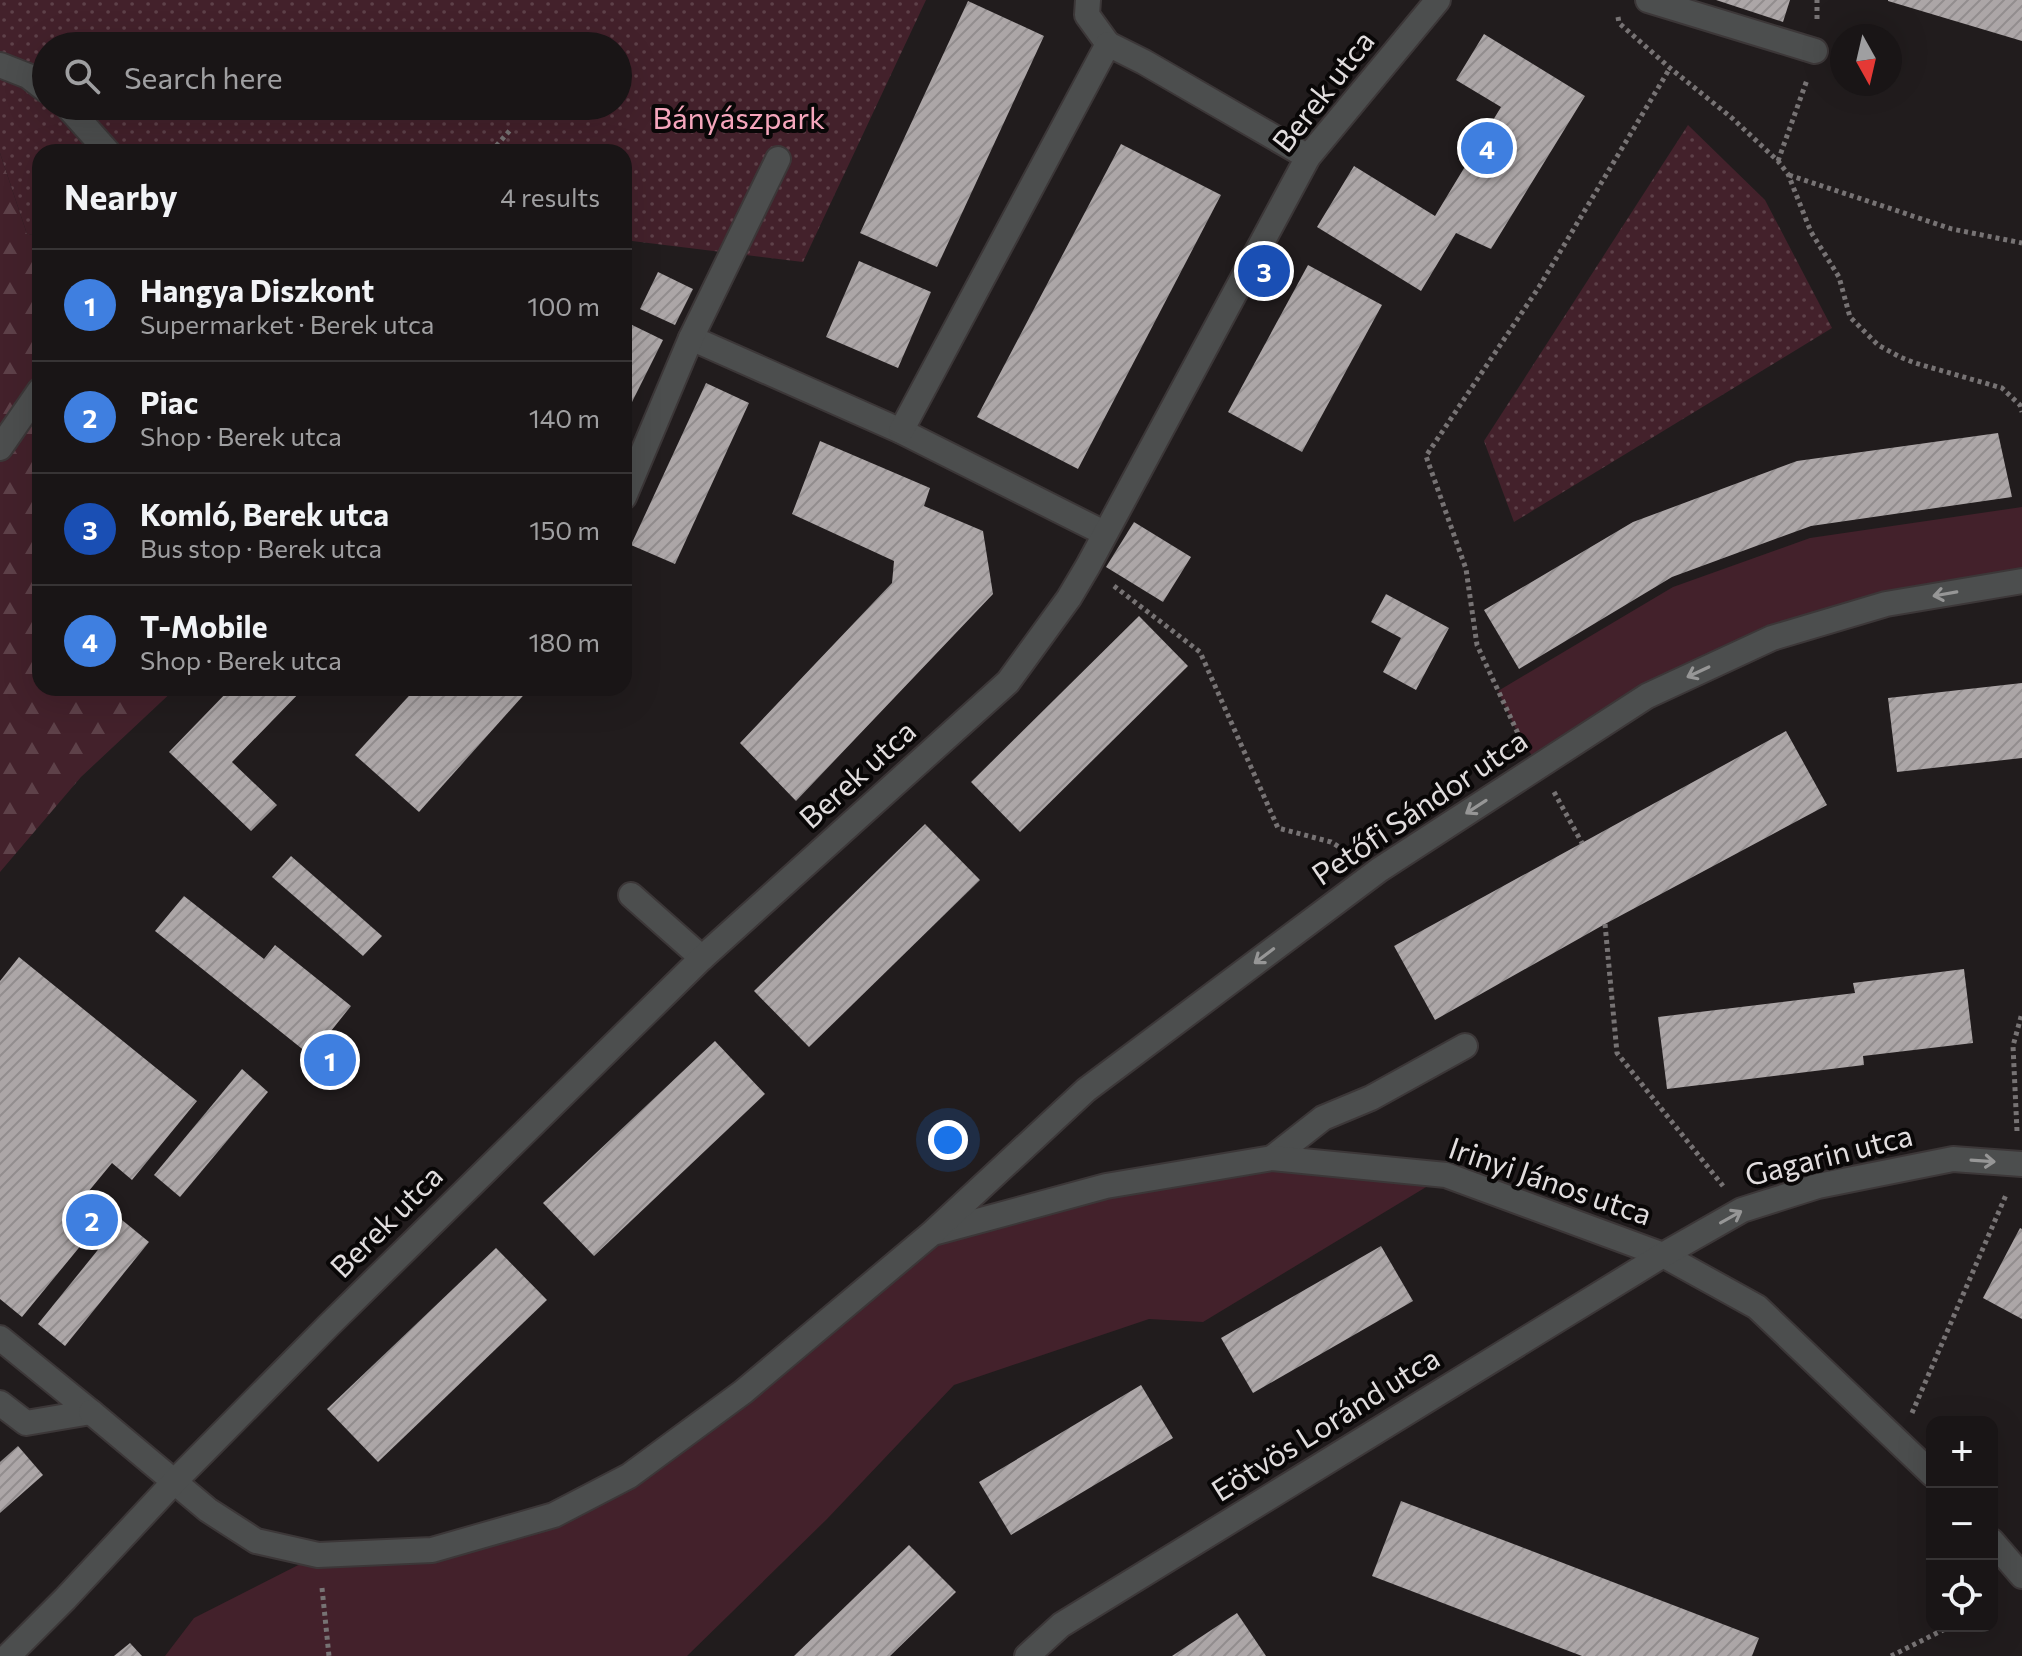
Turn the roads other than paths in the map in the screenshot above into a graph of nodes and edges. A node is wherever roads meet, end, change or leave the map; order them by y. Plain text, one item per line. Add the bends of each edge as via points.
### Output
1 (1088, 0) edge
2 (1438, 0) edge
3 (1648, 0) edge
4 (1108, 44) junction
5 (1815, 51) dead end
6 (0, 65) edge
7 (32, 79) edge
8 (79, 120) edge
9 (101, 144) edge
10 (1308, 157) junction
11 (778, 159) dead end
12 (691, 338) junction
13 (32, 402) edge
14 (901, 431) junction
15 (0, 448) edge
16 (632, 478) edge
17 (1104, 533) junction
18 (2022, 581) edge
19 (631, 895) dead end
20 (702, 958) junction
21 (1465, 1046) dead end
22 (1272, 1158) junction
23 (2020, 1164) edge
24 (931, 1234) junction
25 (1663, 1255) junction
26 (0, 1338) edge
27 (0, 1403) edge
28 (91, 1412) junction
29 (1926, 1468) edge
30 (174, 1482) junction
31 (1998, 1548) edge
32 (2022, 1576) edge
33 (8, 1656) edge
34 (1027, 1656) edge

1 - 4 street via 1087,15
2 - 10 street, Berek utca
3 - 5 street
4 - 10 street
4 - 14 street
6 - 7 street
8 - 9 street
10 - 17 street, Berek utca
11 - 12 street
12 - 14 street
12 - 16 street
13 - 15 street
14 - 17 street
17 - 20 street, Berek utca via 1069,598 1008,682
18 -> 24 street, Petőfi Sándor utca via 1886,604 1772,638 1647,696 1379,870 1086,1090
19 - 20 street
20 - 30 street, Berek utca
21 - 22 street via 1323,1118
22 - 24 street, Irinyi János utca via 1106,1186
22 - 25 street, Irinyi János utca via 1446,1175
25 -> 23 street, Gagarin utca via 1742,1210 1818,1186 1953,1159
24 - 30 street via 743,1392 629,1476 554,1515 432,1550 318,1555 256,1541
25 - 29 street, Irinyi János utca via 1757,1307
25 - 34 street, Eötvös Loránd utca via 1061,1625
26 - 28 street
27 - 28 street via 26,1423
28 - 30 street
30 - 33 street, Berek utca
31 - 32 street

